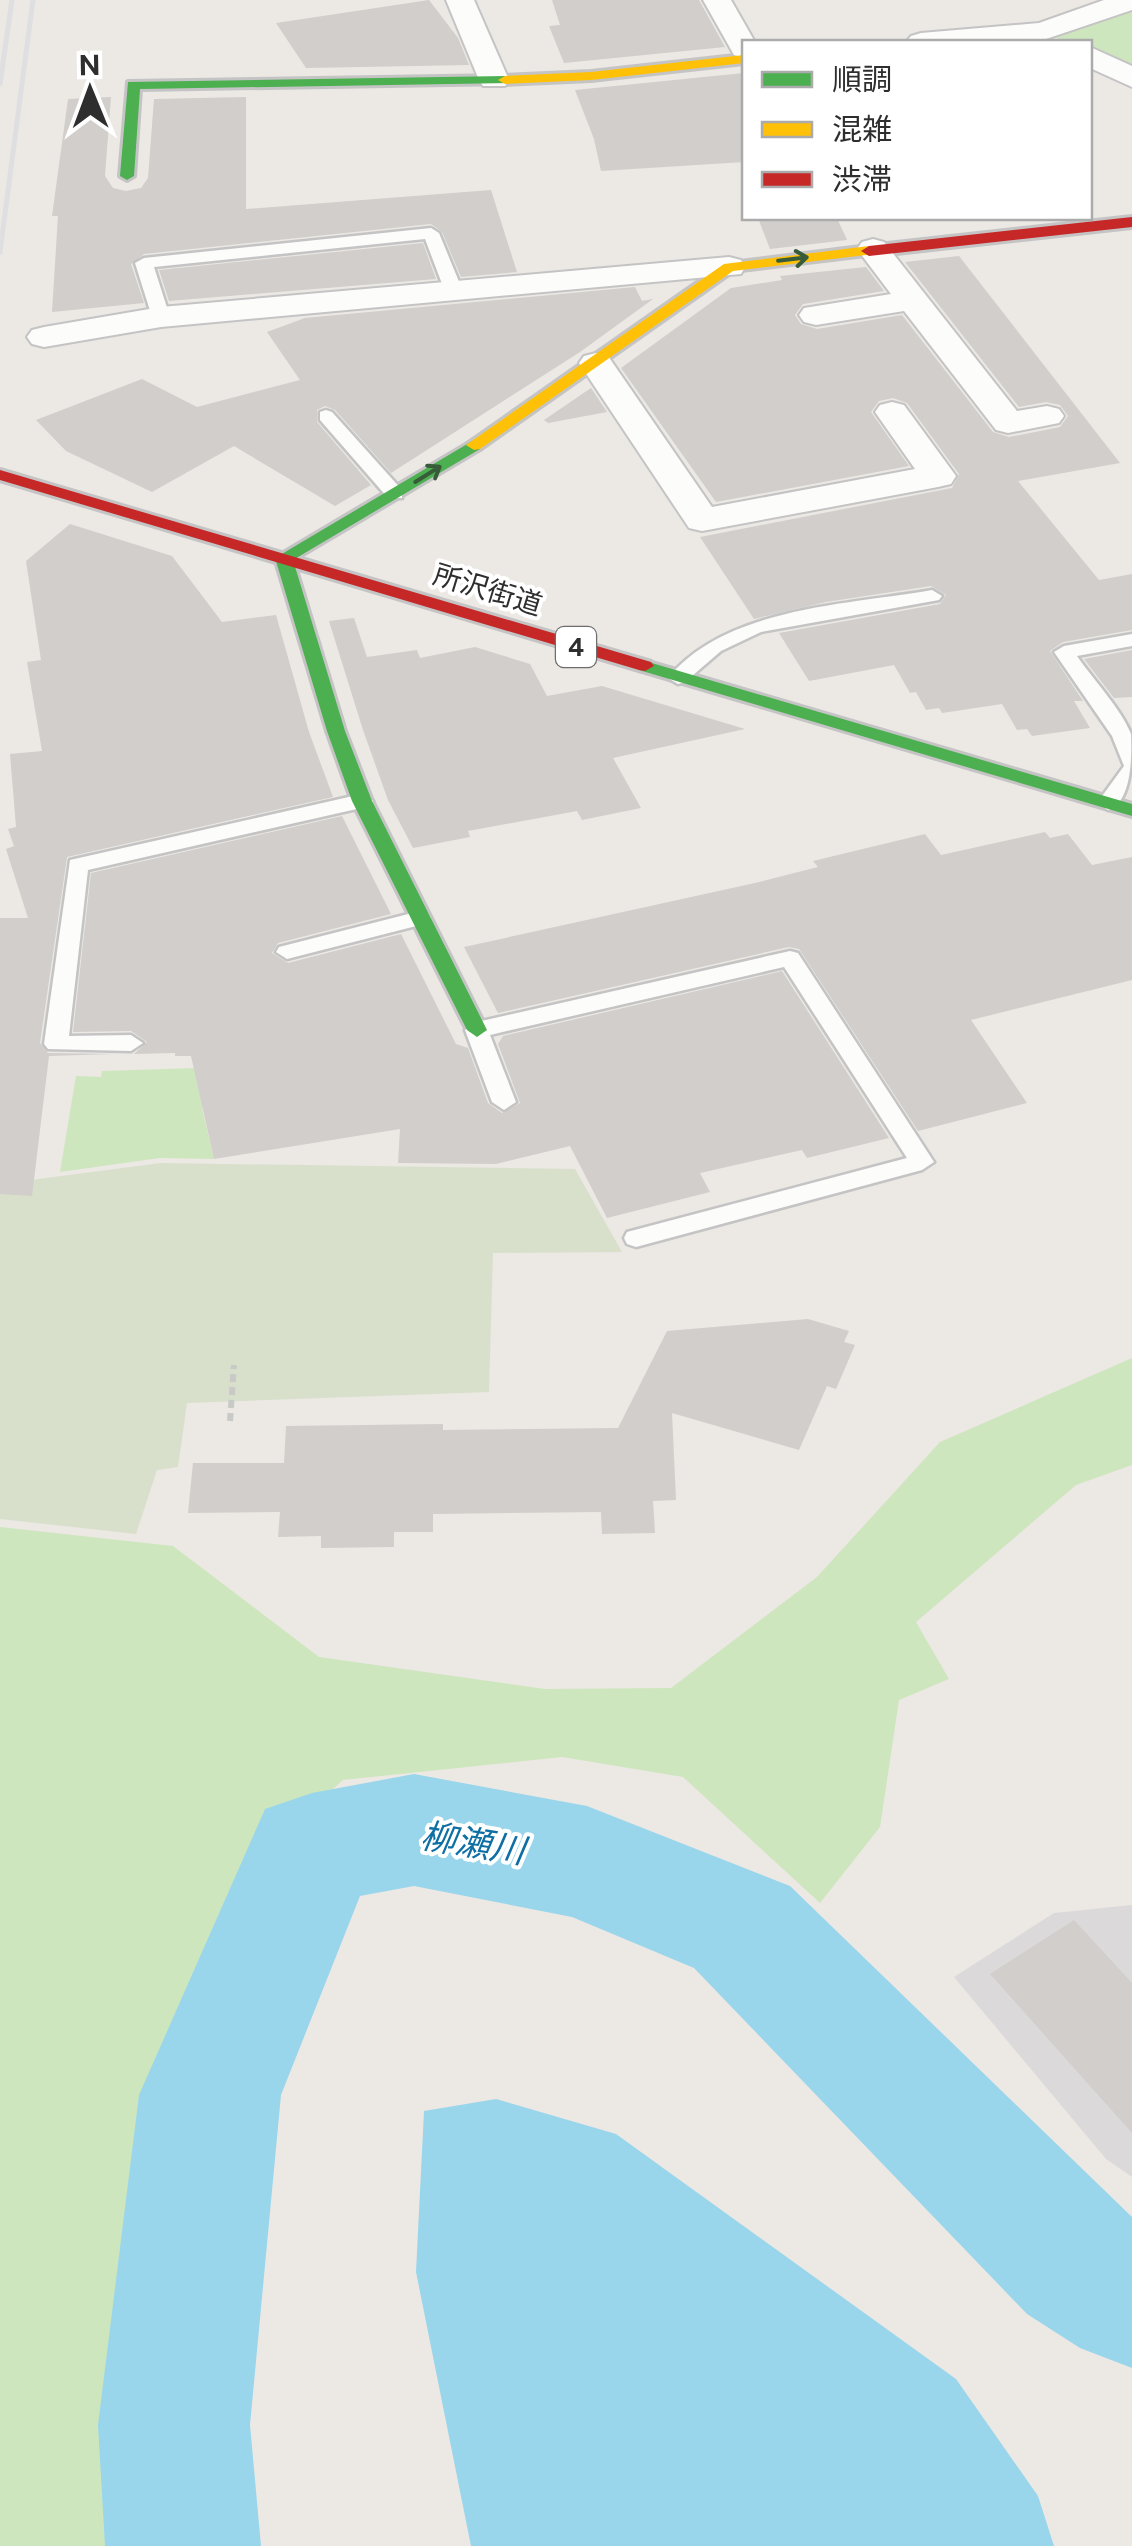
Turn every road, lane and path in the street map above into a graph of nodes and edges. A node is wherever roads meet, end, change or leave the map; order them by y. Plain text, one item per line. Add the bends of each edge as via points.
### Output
1 (460, 0) edge
2 (717, 0) edge
3 (1132, 0) edge
4 (1054, 37) edge
5 (974, 40) edge
6 (742, 46) edge
7 (1092, 57) edge
8 (742, 58) edge
9 (1132, 78) edge
10 (494, 80) junction
11 (127, 176) dead end
12 (1132, 222) edge
13 (873, 249) junction
14 (729, 267) junction
15 (453, 289) junction
16 (914, 300) junction
17 (816, 315) dead end
18 (162, 317) junction
19 (44, 337) dead end
20 (596, 363) junction
21 (892, 412) dead end
22 (326, 416) dead end
23 (1047, 416) dead end
24 (11, 478) edge
25 (395, 494) junction
26 (284, 558) junction
27 (932, 596) dead end
28 (1132, 640) edge
29 (678, 678) junction
30 (1132, 766) edge
31 (362, 801) junction
32 (1108, 802) junction
33 (1132, 810) edge
34 (420, 918) junction
35 (287, 952) dead end
36 (477, 1030) junction
37 (131, 1043) dead end
38 (504, 1102) dead end
39 (636, 1238) dead end
40 (234, 1365) dead end
41 (230, 1421) dead end

1 - 10 street
2 - 6 street
3 - 4 street
4 - 5 street
7 - 9 street
8 - 10 street
10 - 11 street via 133,85
12 - 13 street
14 -> 13 street
13 - 16 street
14 - 15 street
14 - 20 street
15 - 18 street
15 - 18 lane via 431,233 144,263
16 - 17 street
16 - 23 street via 1008,423
18 - 19 street
20 - 21 street via 702,520 938,476
25 -> 20 street
22 - 25 lane
24 - 26 street, 所沢街道 / 4
25 - 26 street
26 - 29 street, 所沢街道 / 4
26 - 31 street
27 - 29 lane via 756,627 714,647
28 - 30 lane via 1064,652 1122,736
29 - 32 street, 所沢街道 / 4
30 - 32 lane
31 - 34 street
31 - 37 lane via 78,864 56,1044
32 - 33 street, 所沢街道 / 4
34 - 35 lane
34 - 36 street
36 - 38 lane
36 - 39 lane via 790,958 922,1162
40 - 41 path

